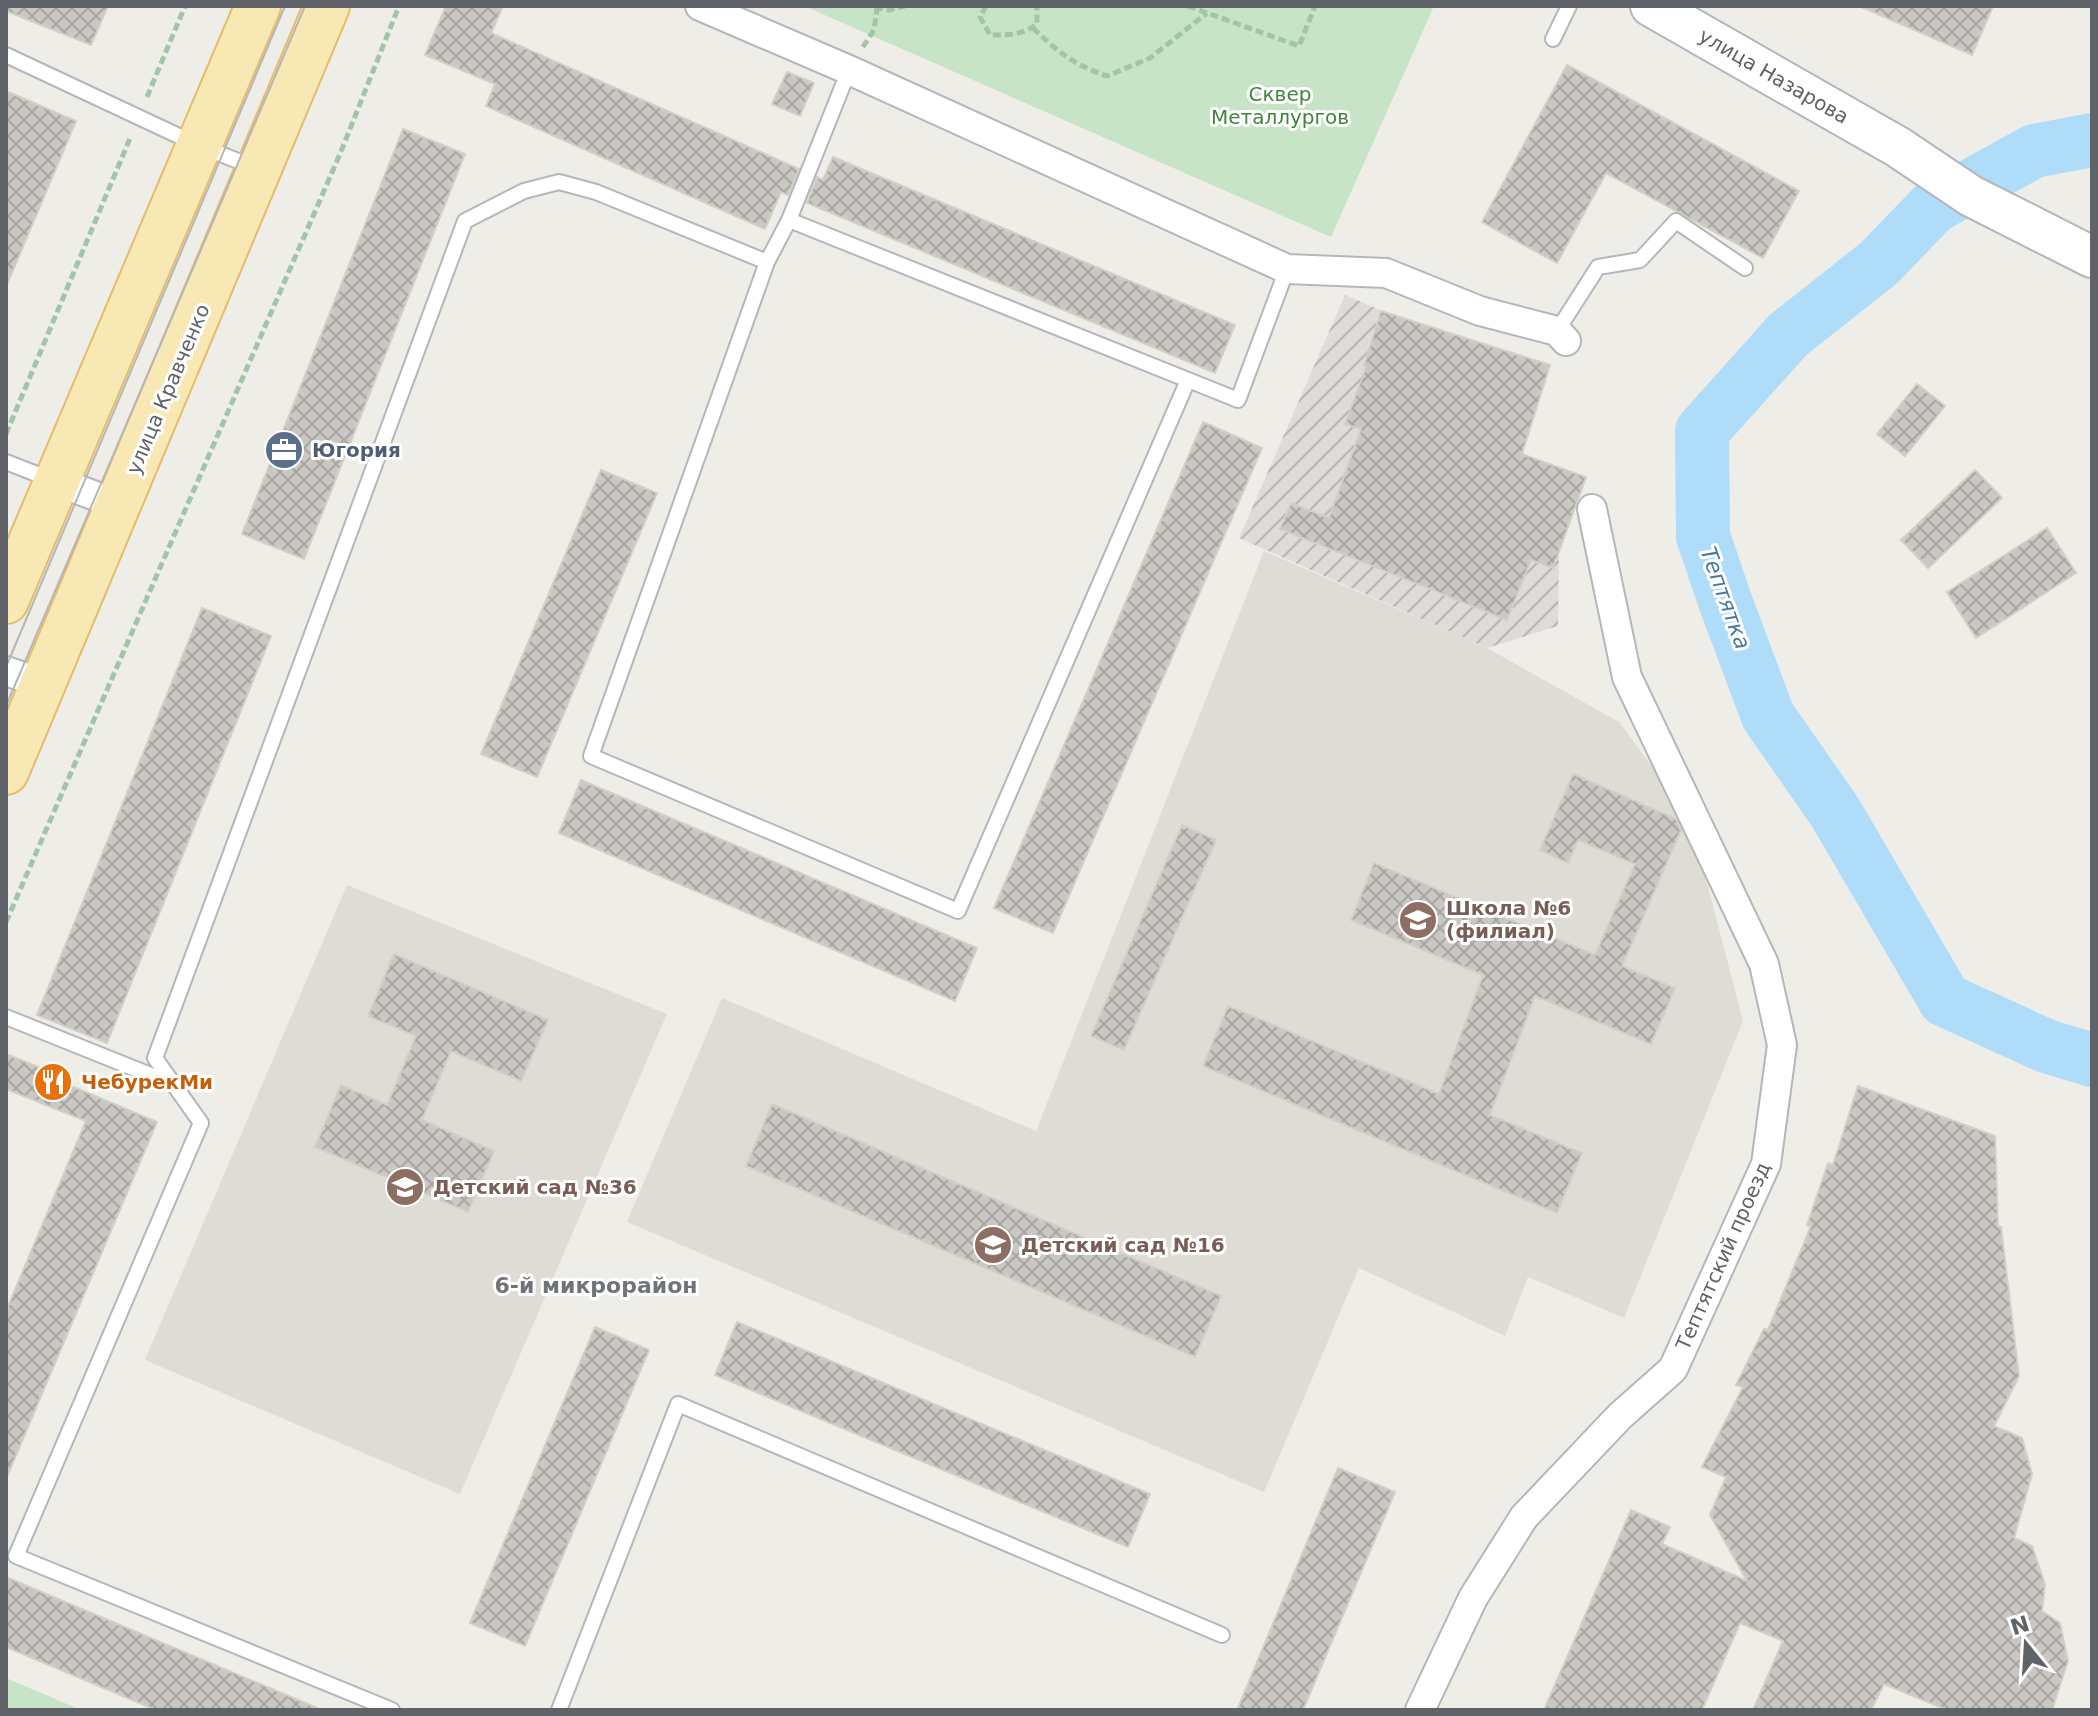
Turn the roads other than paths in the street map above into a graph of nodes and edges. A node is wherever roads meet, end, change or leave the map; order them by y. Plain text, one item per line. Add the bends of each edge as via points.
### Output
1 (258, 6) edge
2 (327, 6) edge
3 (700, 6) edge
4 (1569, 6) edge
5 (1651, 6) edge
6 (1553, 39) dead end
7 (6, 55) edge
8 (849, 70) junction
9 (198, 145) junction
10 (259, 170) junction
11 (789, 220) junction
12 (2092, 257) edge
13 (767, 262) junction
14 (1745, 268) dead end
15 (1287, 269) junction
16 (1561, 336) joint
17 (1188, 380) junction
18 (6, 462) edge
19 (56, 481) junction
20 (119, 505) junction
21 (1592, 509) dead end
22 (6, 601) edge
23 (25, 677) edge
24 (6, 772) edge
25 (6, 1017) edge
26 (174, 1084) junction
27 (1222, 1635) dead end
28 (392, 1710) edge
29 (559, 1710) edge
30 (1420, 1710) edge

1 - 9 main road
2 - 10 main road, улица Кравченко
3 - 8 street
4 - 6 lane
5 - 12 main road, улица Назарова via 1898,147 1971,196
7 - 9 lane
8 - 11 lane
8 - 15 street
9 - 10 lane
9 - 19 main road
10 - 20 main road, улица Кравченко
11 - 13 lane
11 - 17 lane
13 - 17 lane via 591,756 958,911
13 - 26 lane via 559,182 524,191 465,221 155,1058
14 - 16 lane via 1676,221 1640,260 1598,267
15 - 16 street via 1386,273
15 - 17 lane via 1238,400
18 - 19 lane
19 - 20 street
19 - 22 main road
20 - 23 main road, улица Кравченко
21 - 30 street, Тептятский проезд via 1627,677 1764,964 1782,1045 1766,1164 1673,1369 1620,1416 1524,1517 1473,1598
23 - 24 main road, улица Кравченко
25 - 26 lane
26 - 28 lane via 201,1123 16,1556
27 - 29 lane via 678,1404

